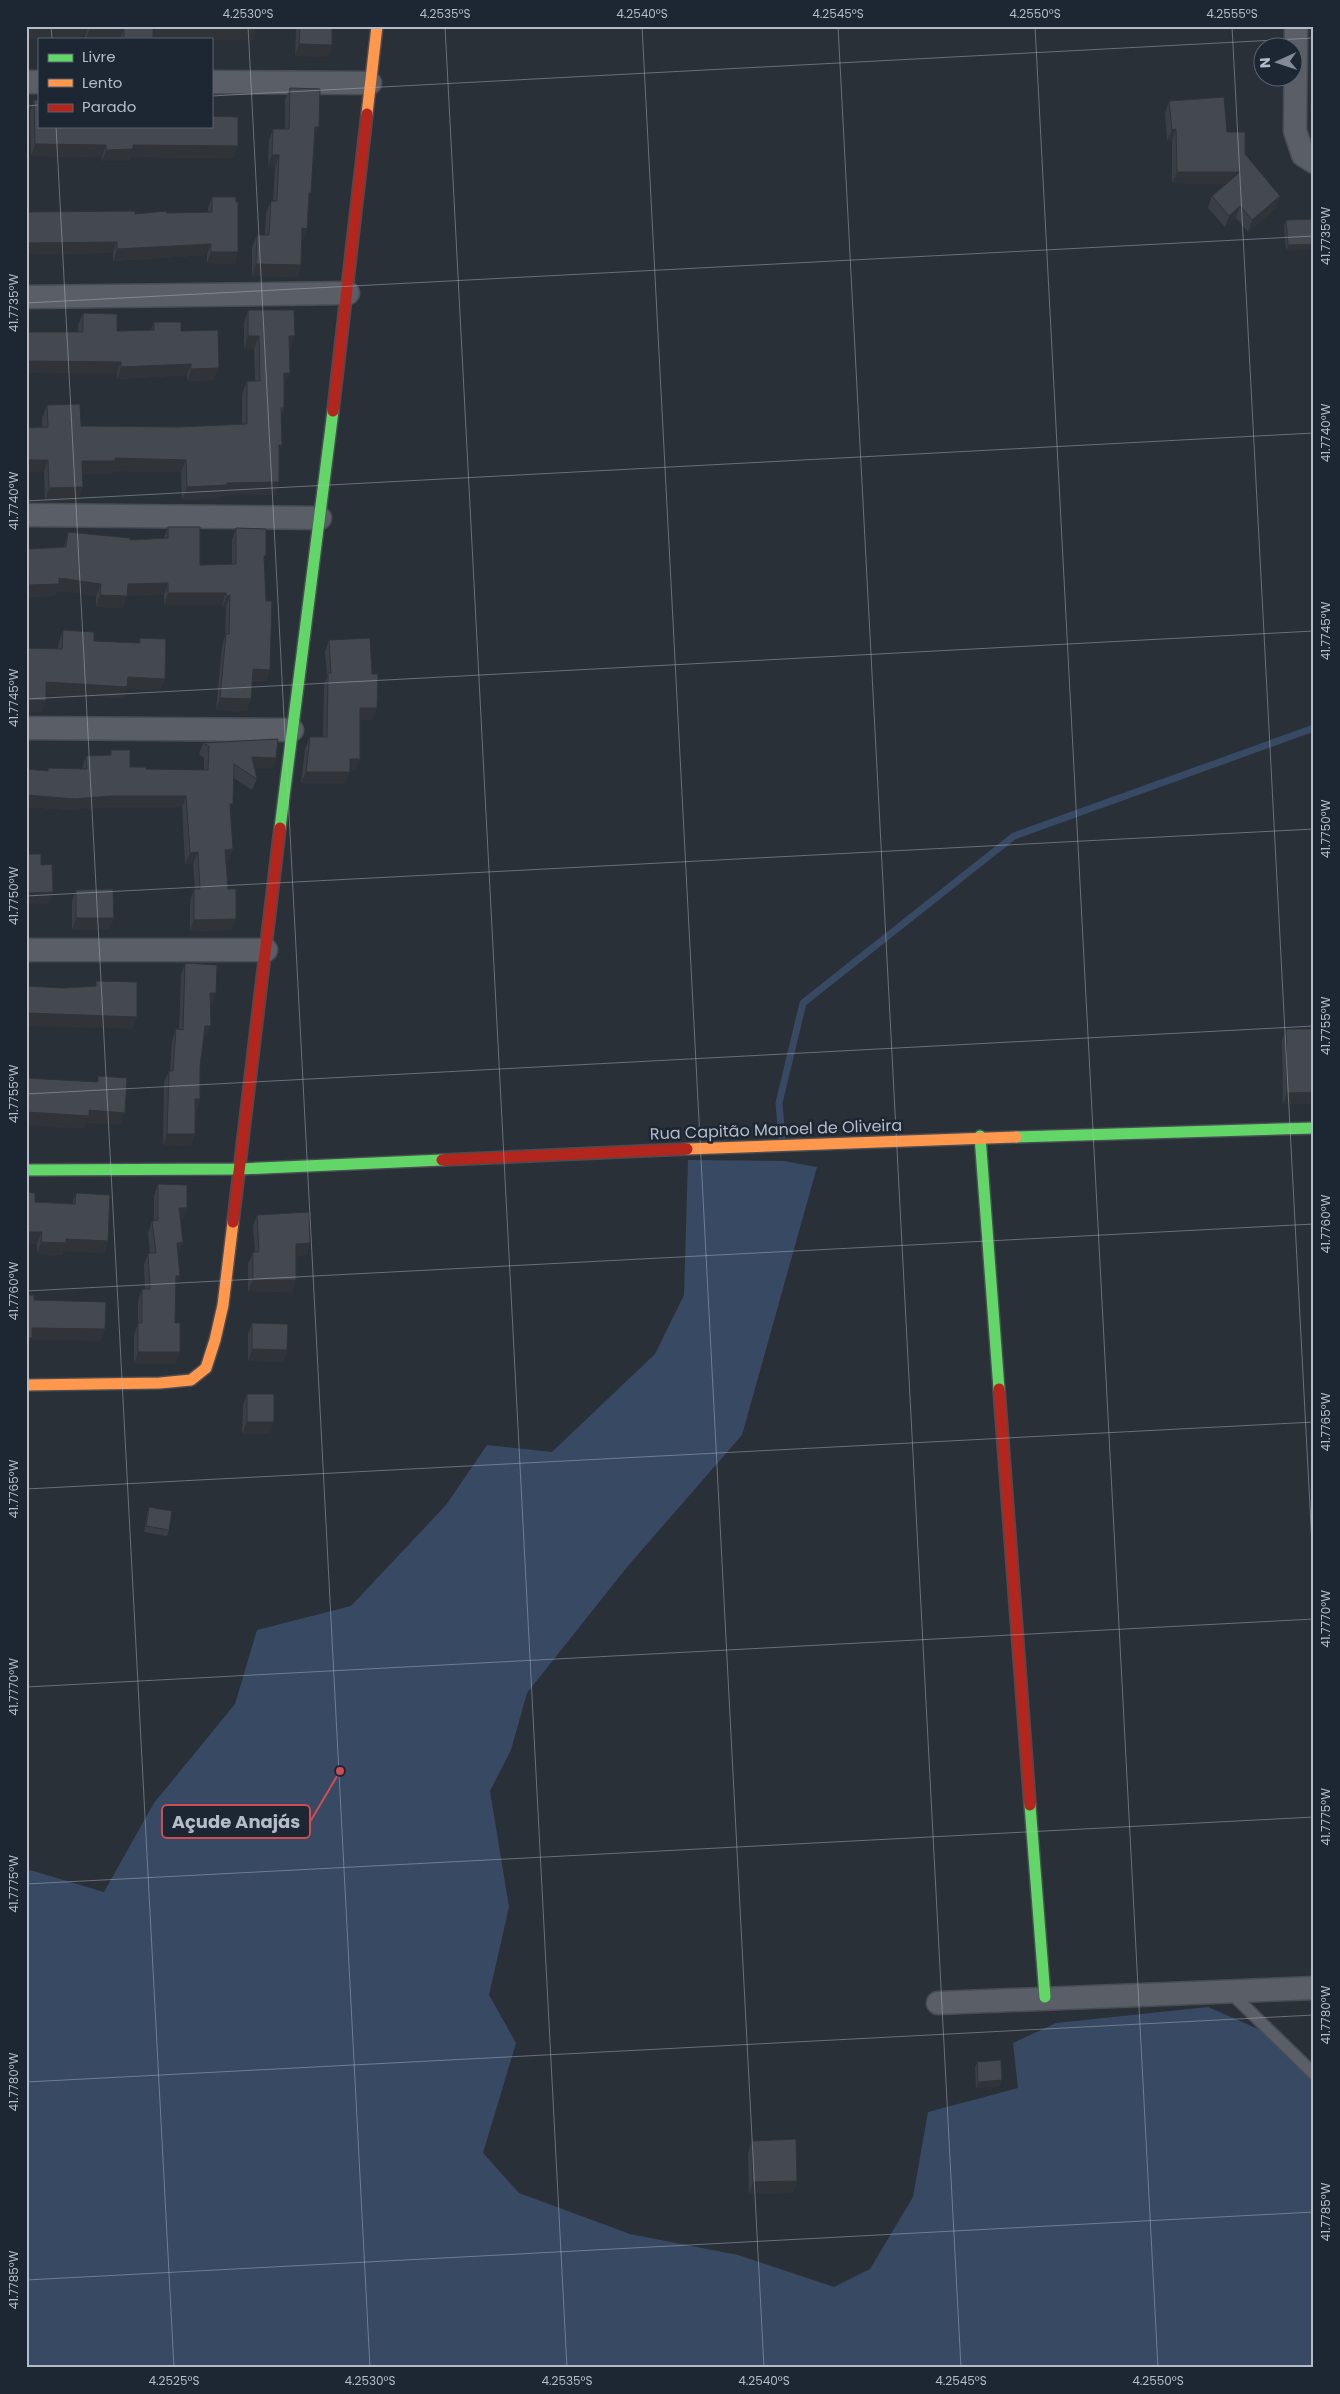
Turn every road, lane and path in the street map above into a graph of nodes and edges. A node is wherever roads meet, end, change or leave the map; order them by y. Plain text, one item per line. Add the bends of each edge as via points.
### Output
1 (377, 26) edge
2 (1296, 26) edge
3 (212, 82) edge
4 (370, 83) junction
5 (1314, 162) edge
6 (348, 293) junction
7 (26, 297) edge
8 (26, 515) edge
9 (320, 518) junction
10 (26, 728) edge
11 (292, 730) junction
12 (26, 950) edge
13 (266, 950) junction
14 (1314, 1128) edge
15 (980, 1136) junction
16 (240, 1169) junction
17 (26, 1170) edge
18 (26, 1385) edge
19 (1314, 1988) edge
20 (1229, 1991) junction
21 (1045, 1997) junction
22 (938, 2003) dead end
23 (1314, 2074) edge

1 - 4 street
2 - 5 street via 1295,131 1303,155
3 - 4 street
4 - 6 street
6 - 7 street
6 - 9 street
8 - 9 street
9 - 11 street
10 - 11 street
11 - 13 street
12 - 13 street
13 - 16 street
14 - 15 street, Rua Capitão Manoel de Oliveira
15 - 16 street, Rua Capitão Manoel de Oliveira
15 - 21 street
16 - 17 street, Rua Capitão Manoel de Oliveira
16 - 18 street via 223,1305 206,1368 191,1380 160,1383
19 - 20 street
20 - 21 street
20 - 23 lane
21 - 22 street

